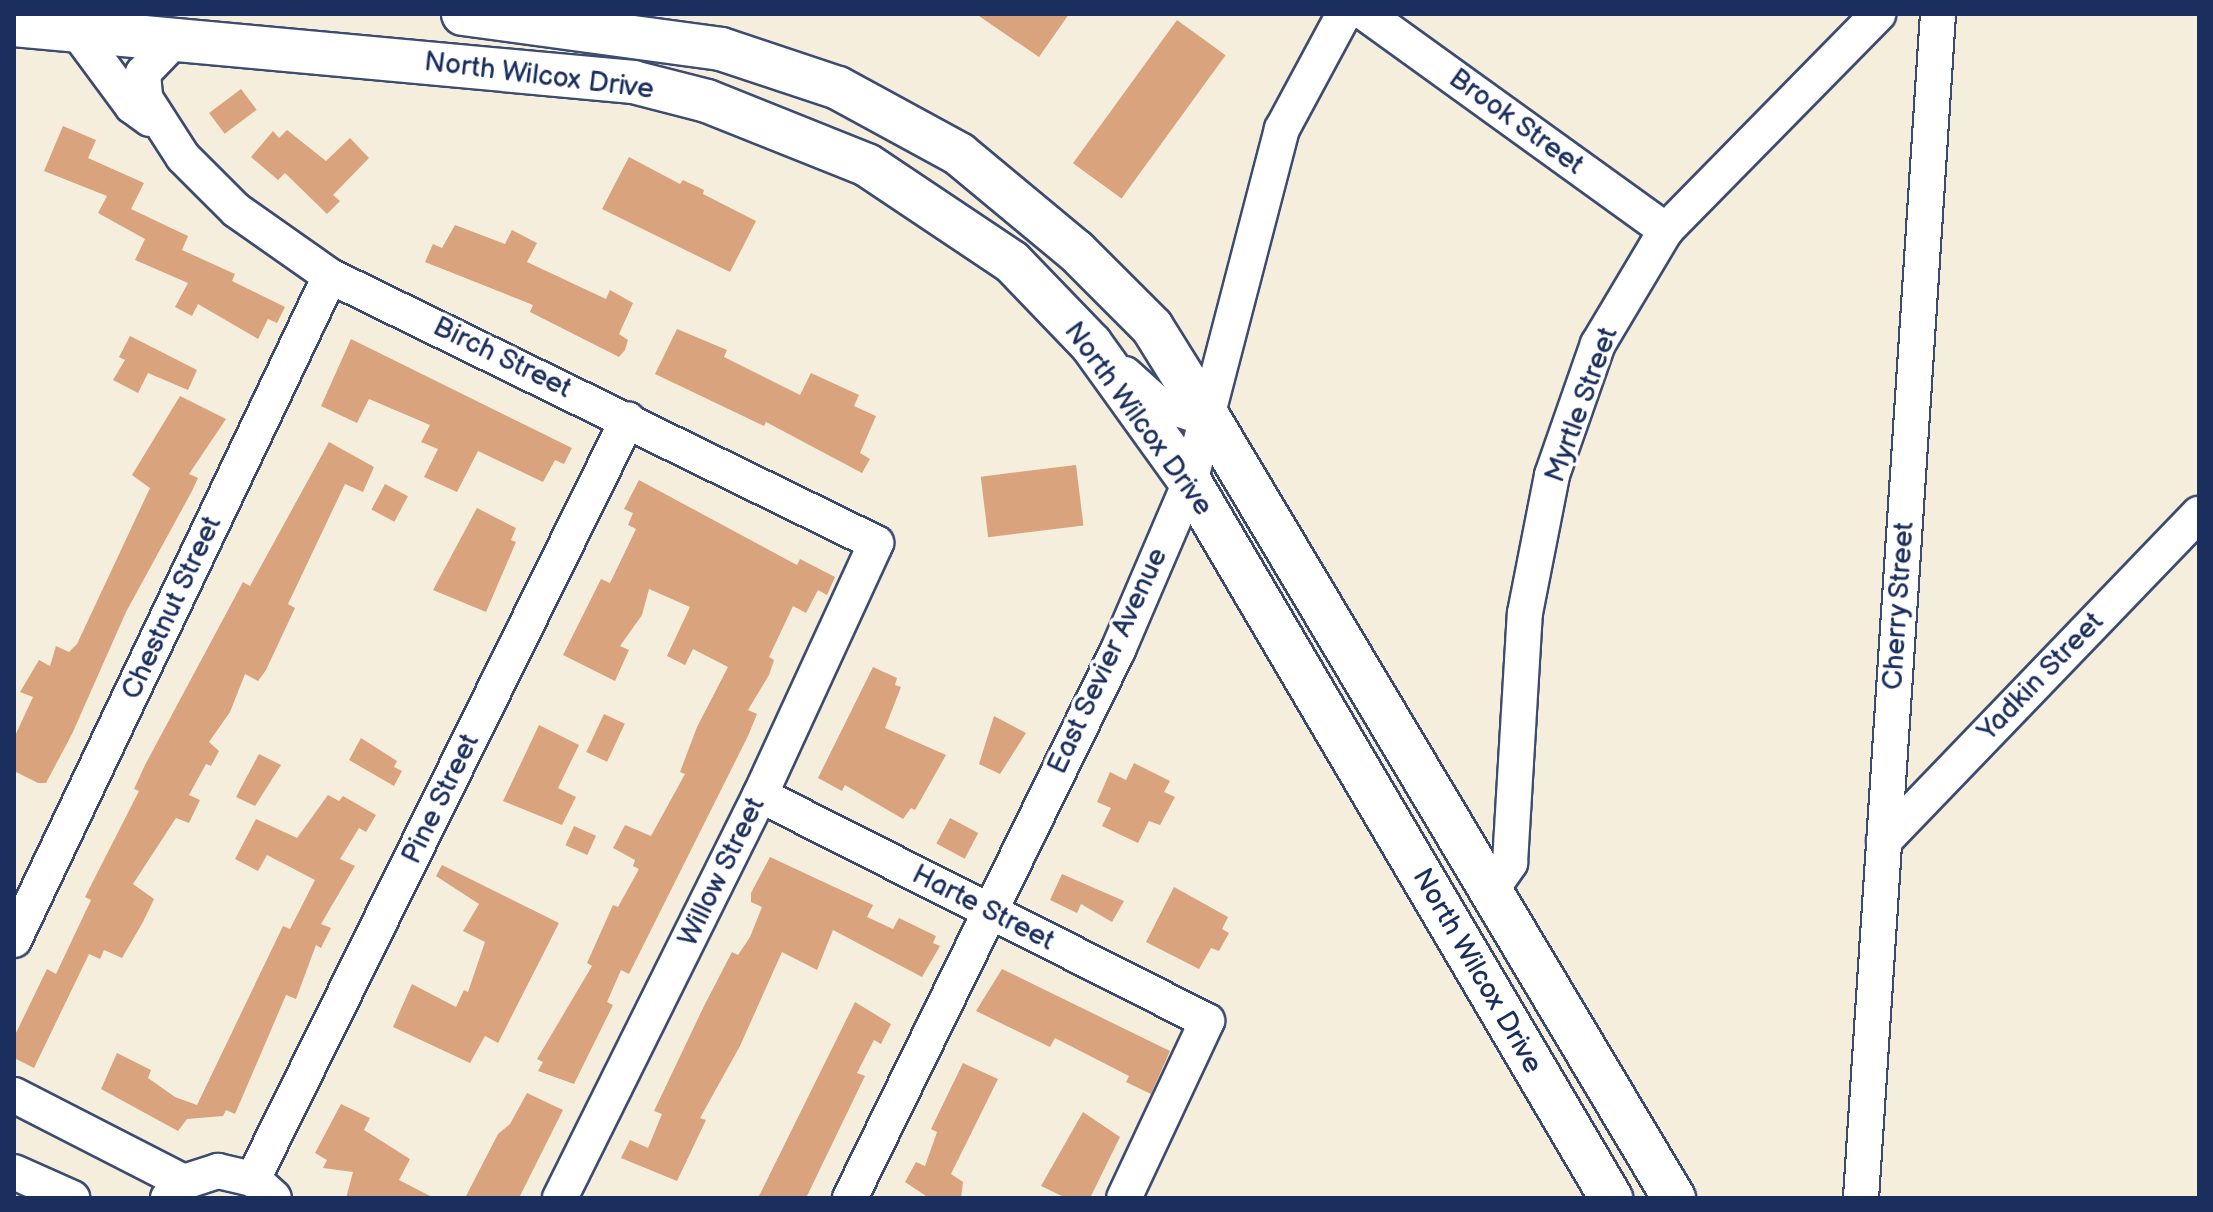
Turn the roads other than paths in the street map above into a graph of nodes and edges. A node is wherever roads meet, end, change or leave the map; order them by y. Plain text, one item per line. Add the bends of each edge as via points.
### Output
1 (442, 14) edge
2 (463, 14) edge
3 (1344, 14) edge
4 (1366, 14) edge
5 (1878, 14) edge
6 (1938, 14) edge
7 (19, 29) edge
8 (78, 33) junction
9 (174, 41) junction
10 (420, 61) junction
11 (821, 82) junction
12 (160, 127) junction
13 (793, 136) junction
14 (1666, 230) junction
15 (330, 276) junction
16 (1091, 344) junction
17 (628, 419) junction
18 (1210, 420) junction
19 (1190, 482) junction
20 (2199, 514) edge
21 (1282, 539) junction
22 (876, 543) joint
23 (760, 795) junction
24 (1884, 841) junction
25 (1492, 889) junction
26 (992, 913) junction
27 (1445, 915) junction
28 (14, 940) edge
29 (14, 1095) edge
30 (14, 1172) edge
31 (264, 1188) edge
32 (176, 1190) edge
33 (72, 1198) edge
34 (560, 1198) edge
35 (850, 1198) edge
36 (1124, 1198) edge
37 (1611, 1198) edge
38 (1674, 1198) edge
39 (1861, 1198) edge

1 - 10 main road
2 - 11 main road, North Wilcox Drive via 721,49
3 - 18 street, East Sevier Avenue via 1282,129
4 - 14 street, Brook Street
5 - 14 street, Myrtle Street
6 - 24 street, Cherry Street
7 - 8 main road, North Wilcox Drive
8 - 9 main road, North Wilcox Drive
8 - 12 street, Birch Street via 132,106
9 - 10 main road, North Wilcox Drive
9 - 12 street, Birch Street via 143,73 145,98
10 - 13 main road, North Wilcox Drive via 633,82 707,101
11 - 13 main road
11 - 18 main road, North Wilcox Drive via 959,154 1076,251 1152,327
12 - 15 street, Birch Street via 204,181 236,210
13 - 16 main road, North Wilcox Drive via 867,165 999,253
14 - 25 street, Myrtle Street via 1598,344 1552,475 1525,613 1510,863
15 - 17 street, Birch Street
15 - 28 street, Chestnut Street
16 - 18 street via 1156,402
16 - 19 main road, North Wilcox Drive
17 - 22 street, Birch Street
17 - 31 street, Pine Street
18 - 19 street, East Sevier Avenue
18 - 21 main road, North Wilcox Drive
19 - 21 street via 1239,500
19 - 26 street, East Sevier Avenue via 1118,650 1079,720
19 - 27 main road, North Wilcox Drive
20 - 24 street, Yadkin Street
21 - 25 main road, North Wilcox Drive
22 - 23 street, Willow Street
23 - 26 street, Harte Street
23 - 34 street, Willow Street
24 - 39 street, Cherry Street
25 - 27 main road
25 - 38 main road, North Wilcox Drive
26 - 35 street, East Sevier Avenue
26 - 36 street, Harte Street via 1207,1021
27 - 37 main road, North Wilcox Drive
29 - 32 street
30 - 33 street
31 - 32 street via 218,1171

